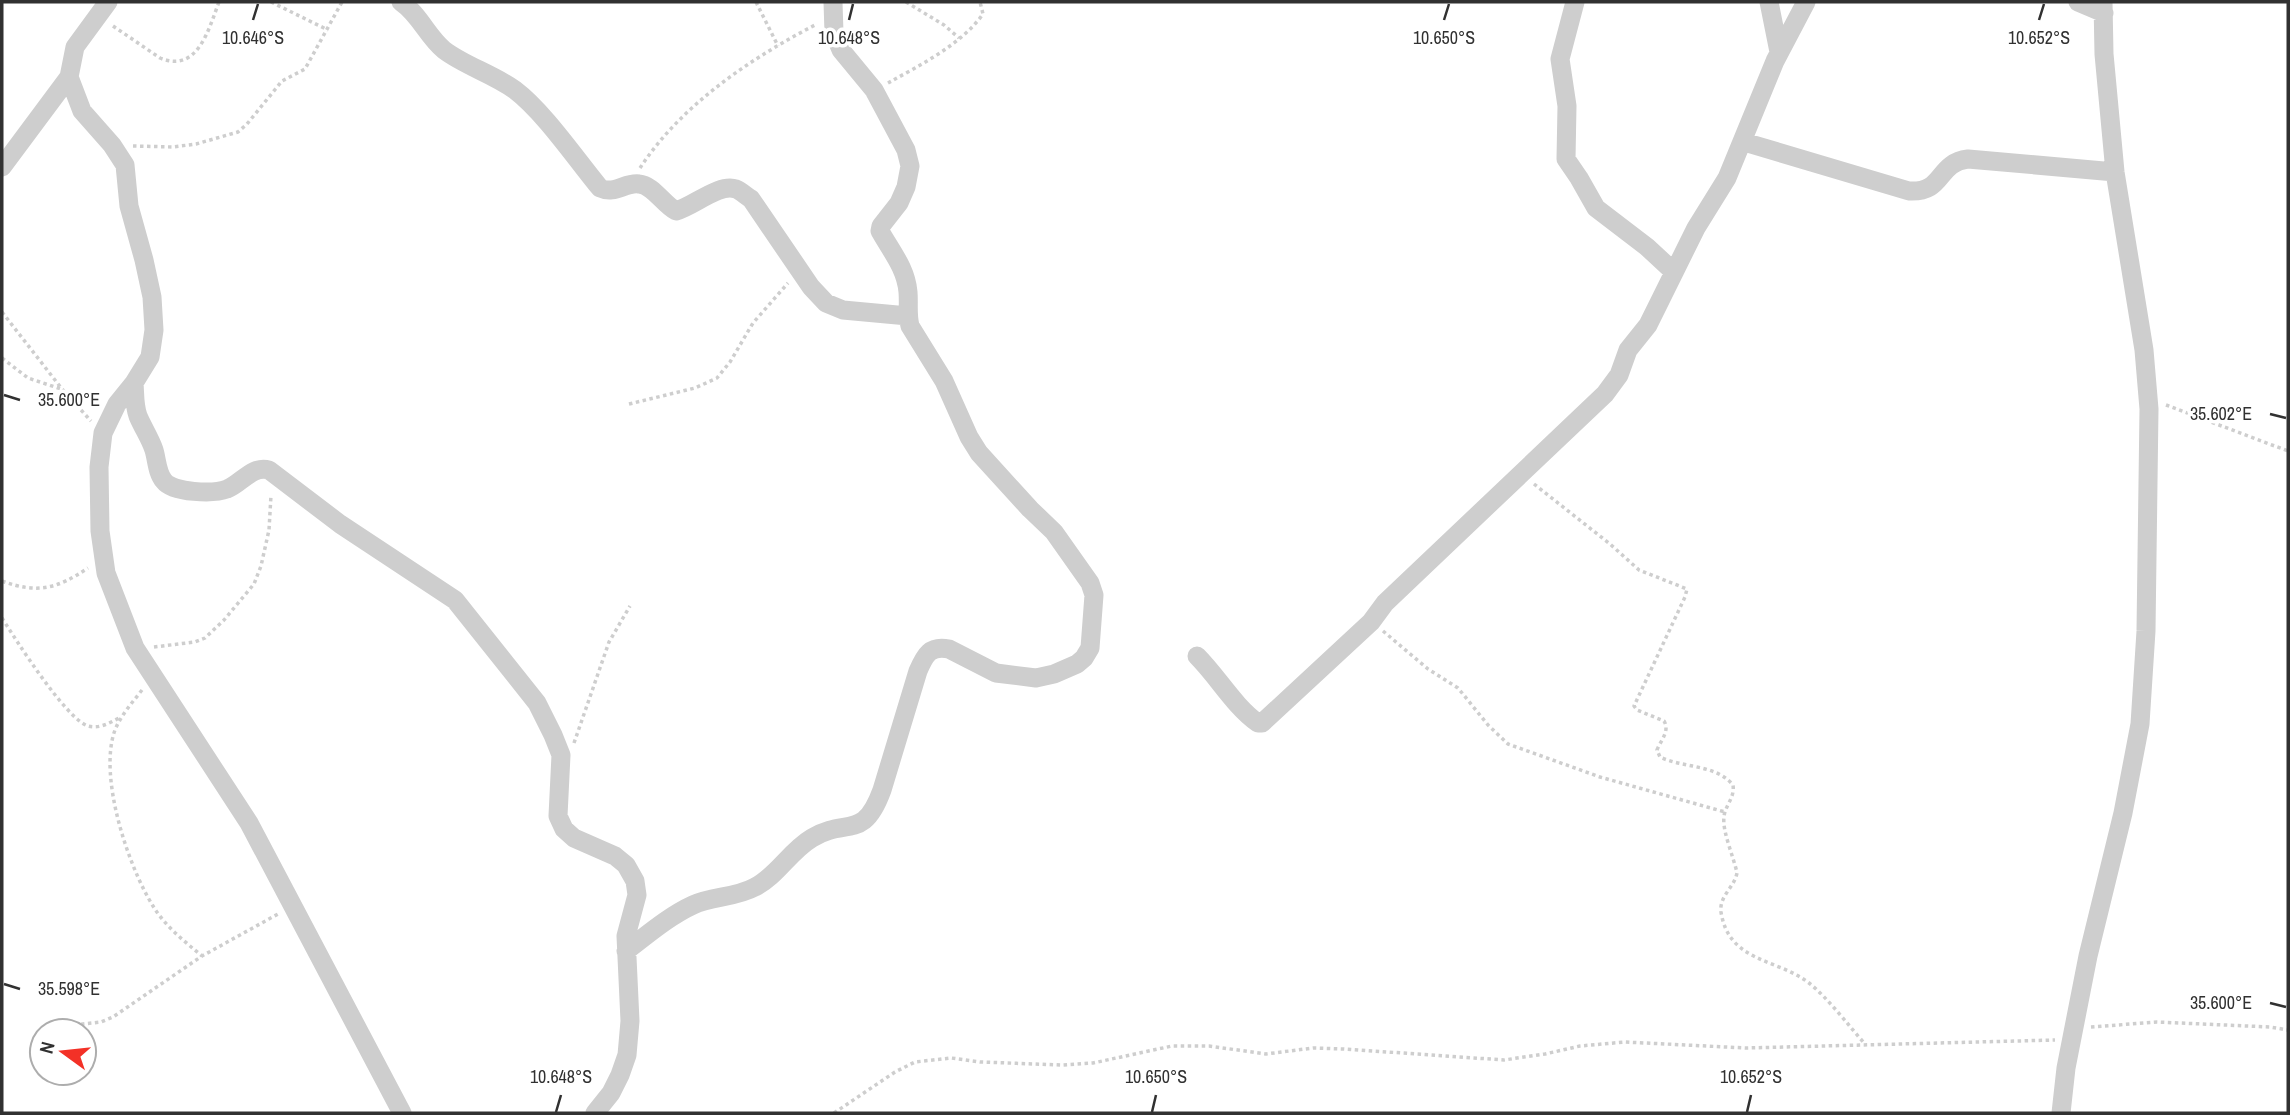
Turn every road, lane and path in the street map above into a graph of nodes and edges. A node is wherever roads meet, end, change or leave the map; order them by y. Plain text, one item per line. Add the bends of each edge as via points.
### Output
1 (219, 2) edge
2 (271, 2) edge
3 (342, 2) edge
4 (401, 2) edge
5 (756, 2) edge
6 (906, 2) edge
7 (980, 2) edge
8 (1575, 2) edge
9 (1769, 2) edge
10 (1806, 2) edge
11 (2078, 2) edge
12 (2104, 7) edge
13 (102, 9) edge
14 (833, 9) edge
15 (328, 30) junction
16 (959, 38) junction
17 (778, 46) junction
18 (1780, 52) junction
19 (69, 77) junction
20 (874, 90) junction
21 (1744, 142) junction
22 (113, 145) junction
23 (2, 167) edge
24 (2115, 172) junction
25 (630, 185) junction
26 (797, 268) junction
27 (1674, 272) junction
28 (2, 312) edge
29 (908, 316) junction
30 (2, 358) edge
31 (134, 383) junction
32 (62, 389) junction
33 (2149, 398) junction
34 (629, 404) dead end
35 (103, 433) junction
36 (2288, 451) edge
37 (269, 470) junction
38 (1521, 474) junction
39 (104, 555) junction
40 (2, 580) edge
41 (630, 606) dead end
42 (2, 618) edge
43 (1371, 622) junction
44 (135, 649) junction
45 (1197, 656) dead end
46 (152, 677) junction
47 (122, 717) junction
48 (561, 755) junction
49 (1725, 812) junction
50 (294, 906) junction
51 (626, 951) junction
52 (202, 956) junction
53 (98, 1022) edge
54 (2288, 1030) edge
55 (2072, 1035) junction
56 (1865, 1044) junction
57 (402, 1113) edge
58 (595, 1113) edge
59 (834, 1113) edge
60 (2061, 1113) edge

1 - 13 path via 193,56 166,61
2 - 15 path
3 - 15 path
4 - 25 street via 444,50 529,101 600,188 610,192
5 - 17 path
6 - 16 path
7 - 16 path via 983,14
8 - 27 street via 1560,59 1567,106 1566,159 1596,208
9 - 18 street
10 - 18 street
11 - 12 street
12 - 24 street
13 - 19 street via 75,47
14 - 17 path
14 - 20 street via 834,33 841,50
15 - 22 path via 306,69 282,81 238,132 173,146
16 - 20 path
17 - 25 path via 694,106 648,156
18 - 21 street
19 - 22 street via 82,111
19 - 23 street
20 - 29 street via 910,166 899,203 880,231 901,263
21 - 24 street via 1921,192 1931,188 1948,167 1968,159
21 - 27 street
22 - 31 street via 125,165 129,206 152,297 150,357
24 - 33 street
25 - 26 street via 642,184 653,190 676,211 724,188 736,189 751,199
26 - 29 street via 826,303 844,310
26 - 34 path via 752,323 717,377 695,388
27 - 38 street via 1648,325 1628,350 1615,382
28 - 32 path
29 - 51 street via 979,453 1054,532 1090,583 1094,595 1090,648 1077,664 1036,678 996,673 949,649 930,650 918,671 882,790 869,817 816,836 753,889 692,905
30 - 32 path via 27,378
31 - 35 street
31 - 37 street via 139,418 164,481 173,488 216,492 262,468
32 - 35 path
33 - 36 path
33 - 55 street via 2140,724
35 - 39 street via 99,467
37 - 44 path via 269,530 254,584 205,638
37 - 48 street via 455,600 537,703
38 - 43 street via 1385,603
38 - 49 path via 1639,570 1687,589 1634,706 1667,725 1657,750 1660,757 1729,780 1734,790
39 - 40 path via 76,576 47,589
39 - 44 street via 106,573
41 - 48 path via 609,642 576,740
42 - 47 path via 52,689 83,723 104,726
43 - 45 street via 1262,723 1248,715
43 - 49 path via 1458,688 1508,744 1610,780
44 - 46 street
46 - 47 path
46 - 50 street via 249,823
47 - 52 path via 110,756 117,822 153,906
48 - 51 street via 558,816 564,829 615,856 635,881 637,895
49 - 56 path via 1737,873 1721,900 1721,910 1734,943 1746,954 1812,985
50 - 52 path
50 - 57 street
51 - 58 street via 627,1055 611,1093
52 - 53 path
54 - 55 path via 2157,1022
55 - 56 path
55 - 60 street
56 - 59 path via 1746,1048 1625,1042 1504,1060 1313,1048 1266,1054 1209,1046 1172,1046 1093,1063 951,1058 915,1062

